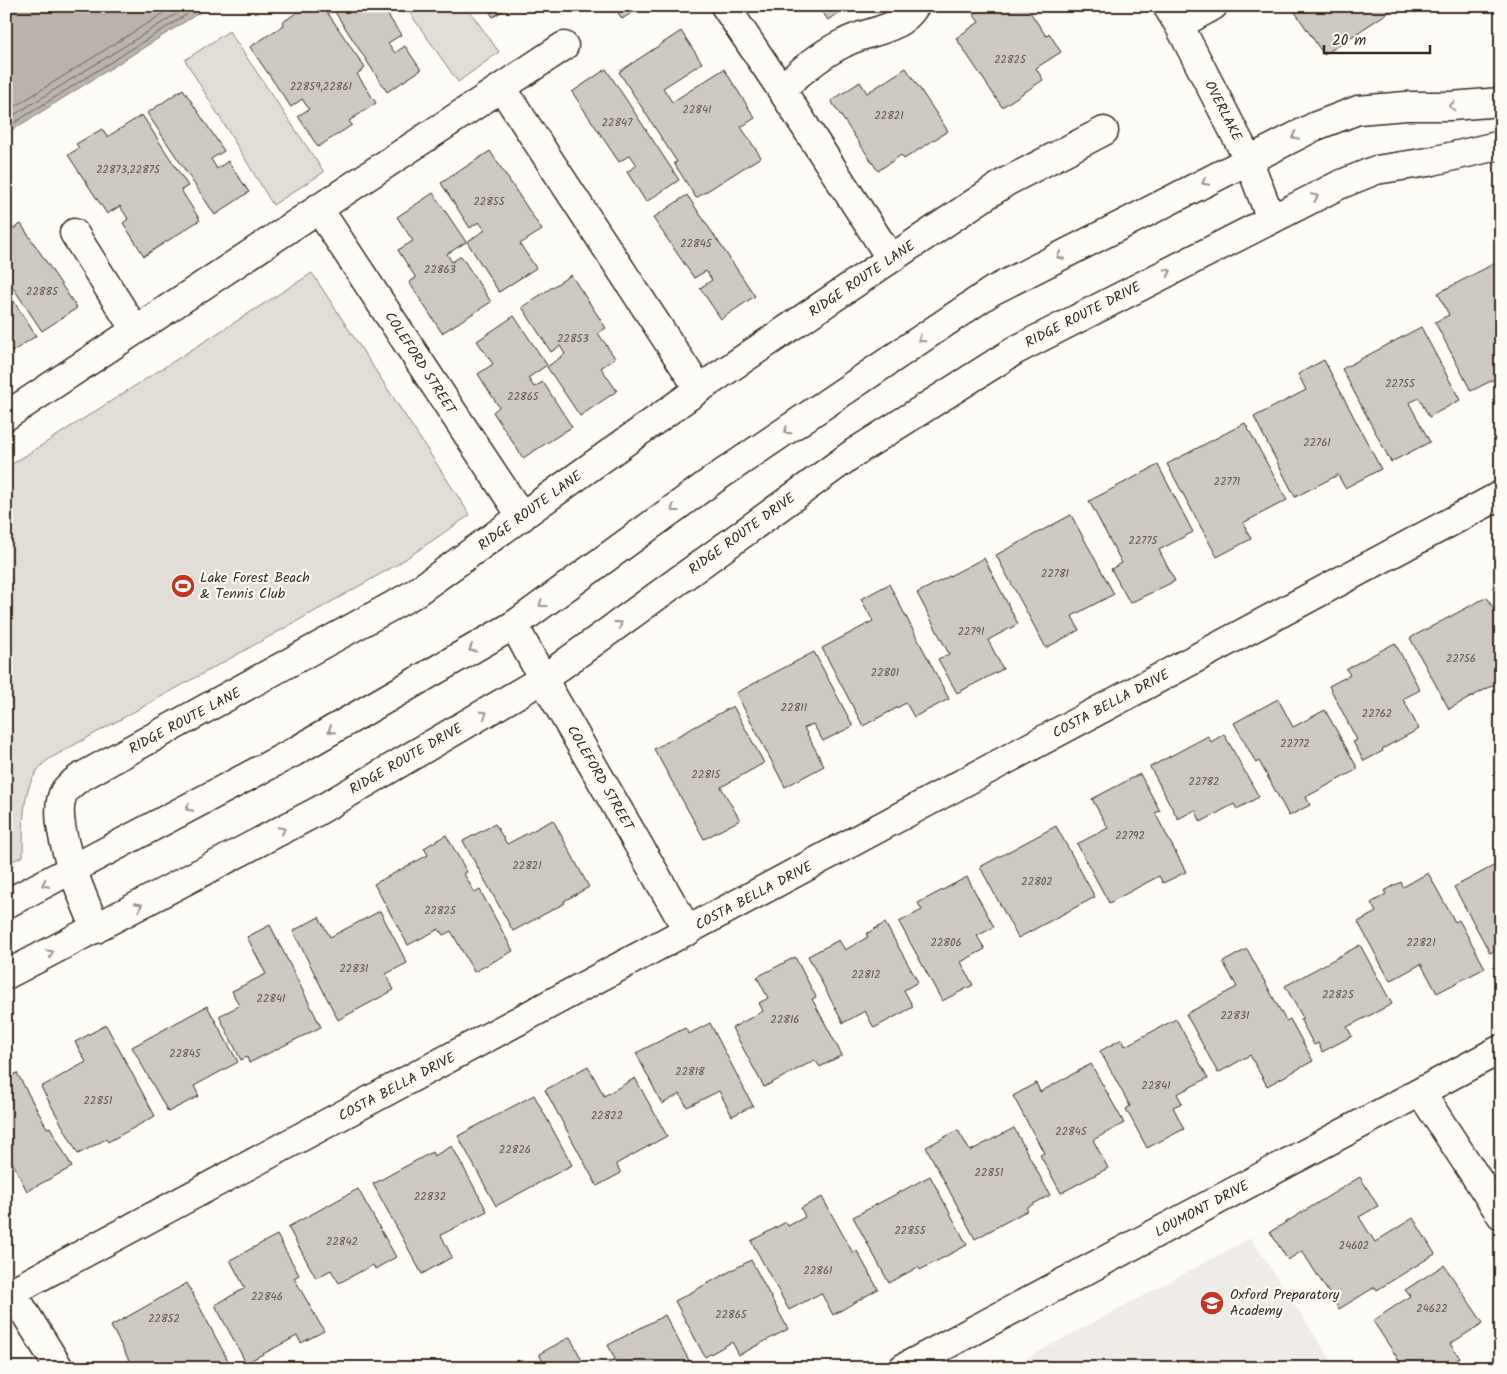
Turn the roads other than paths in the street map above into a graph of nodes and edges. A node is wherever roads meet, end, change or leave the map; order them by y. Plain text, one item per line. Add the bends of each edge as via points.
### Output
1 (724, 6) edge
2 (915, 6) edge
3 (1213, 6) edge
4 (1173, 16) edge
5 (564, 46) dead end
6 (502, 88) junction
7 (781, 89) junction
8 (1501, 102) edge
9 (1104, 131) dead end
10 (1501, 145) edge
11 (1248, 159) junction
12 (318, 208) junction
13 (1271, 219) junction
14 (74, 233) dead end
15 (891, 259) junction
16 (135, 330) junction
17 (699, 389) junction
18 (6, 416) edge
19 (1501, 495) edge
20 (522, 517) junction
21 (514, 625) junction
22 (543, 679) junction
23 (72, 870) junction
24 (6, 904) edge
25 (96, 929) junction
26 (688, 931) junction
27 (6, 975) edge
28 (1501, 1049) edge
29 (1421, 1093) junction
30 (1501, 1215) edge
31 (9, 1294) edge
32 (59, 1368) edge
33 (903, 1368) edge

1 - 7 street
2 - 7 street via 904,19 888,28 844,43
3 - 4 street
4 - 11 street, OVERLAKE
5 - 6 street
6 - 12 street
6 - 17 street
7 - 15 street
8 -> 11 street via 1358,110
9 - 15 street, RIDGE ROUTE LANE via 1006,182
13 -> 10 street, RIDGE ROUTE DRIVE via 1376,170
11 - 13 street, OVERLAKE
11 -> 21 street via 992,291 713,480
12 - 16 street
12 - 20 street, COLEFORD STREET
22 -> 13 street, RIDGE ROUTE DRIVE via 855,452 991,365
14 - 16 street
15 - 17 street, RIDGE ROUTE LANE
16 - 18 street
17 - 20 street, RIDGE ROUTE LANE
19 - 26 street, COSTA BELLA DRIVE
20 - 23 street, RIDGE ROUTE LANE via 412,595 72,784 64,791 60,812
21 - 22 street, COLEFORD STREET
21 -> 23 street via 294,752
25 -> 22 street, RIDGE ROUTE DRIVE via 318,811
22 - 26 street, COLEFORD STREET
23 -> 24 street
23 - 25 street, RIDGE ROUTE LANE
27 -> 25 street, RIDGE ROUTE DRIVE
26 - 31 street, COSTA BELLA DRIVE
28 - 29 street, LOUMONT DRIVE
29 - 30 street
29 - 33 street, LOUMONT DRIVE
31 - 32 street

